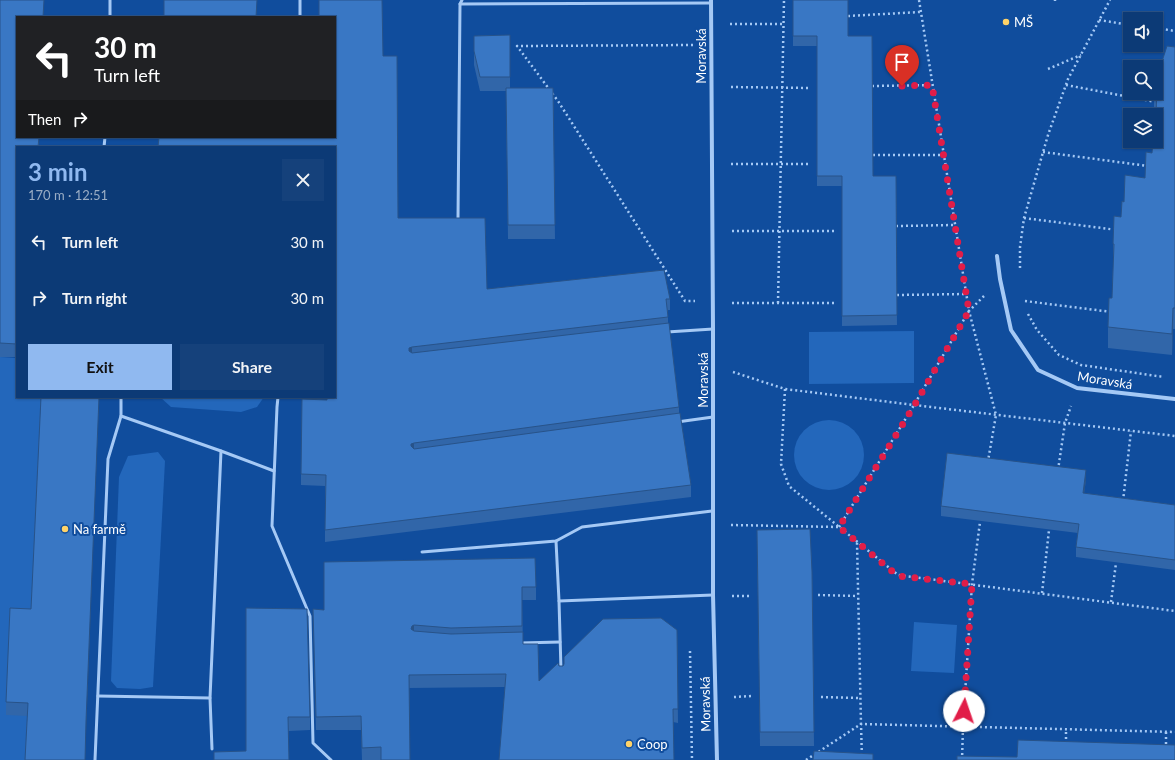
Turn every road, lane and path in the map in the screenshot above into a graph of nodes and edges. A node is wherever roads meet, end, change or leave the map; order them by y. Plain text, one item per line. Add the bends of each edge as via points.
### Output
1 (110, 0) edge
2 (300, 0) edge
3 (784, 0) edge
4 (919, 0) edge
5 (1110, 0) edge
6 (711, 1) edge
7 (461, 2) edge
8 (920, 12) junction
9 (110, 16) edge
10 (300, 16) edge
11 (848, 16) edge
12 (1099, 20) junction
13 (729, 24) dead end
14 (784, 24) junction
15 (1123, 24) edge
16 (1163, 29) edge
17 (1175, 31) edge
18 (711, 45) junction
19 (1081, 55) junction
20 (1048, 69) dead end
21 (932, 85) junction
22 (1066, 85) junction
23 (872, 86) edge
24 (730, 87) dead end
25 (782, 88) junction
26 (811, 88) dead end
27 (1161, 103) edge
28 (1043, 152) junction
29 (873, 155) edge
30 (944, 155) junction
31 (731, 164) dead end
32 (781, 164) junction
33 (810, 164) dead end
34 (1154, 167) edge
35 (458, 218) edge
36 (1024, 218) junction
37 (955, 225) junction
38 (896, 226) edge
39 (731, 231) dead end
40 (779, 231) junction
41 (837, 231) dead end
42 (1123, 231) edge
43 (998, 256) dead end
44 (1020, 258) junction
45 (1020, 273) dead end
46 (1000, 279) junction
47 (966, 294) junction
48 (1024, 294) dead end
49 (897, 295) edge
50 (1025, 301) junction
51 (713, 302) junction
52 (778, 303) junction
53 (837, 303) dead end
54 (1026, 306) dead end
55 (969, 311) junction
56 (1026, 311) dead end
57 (1113, 312) edge
58 (713, 329) junction
59 (663, 332) edge
60 (733, 372) dead end
61 (1167, 377) dead end
62 (1077, 388) junction
63 (785, 389) junction
64 (121, 398) edge
65 (278, 398) edge
66 (1175, 399) edge
67 (914, 406) junction
68 (996, 415) junction
69 (121, 416) junction
70 (713, 417) junction
71 (674, 422) edge
72 (1065, 423) junction
73 (1131, 431) junction
74 (1175, 436) edge
75 (220, 451) junction
76 (987, 468) edge
77 (274, 471) junction
78 (1057, 476) edge
79 (1123, 508) edge
80 (712, 511) junction
81 (980, 522) edge
82 (731, 525) dead end
83 (839, 527) junction
84 (1049, 530) edge
85 (556, 541) junction
86 (857, 542) junction
87 (422, 552) dead end
88 (1116, 563) edge
89 (972, 584) junction
90 (1042, 594) junction
91 (713, 595) junction
92 (818, 595) dead end
93 (732, 596) dead end
94 (750, 596) dead end
95 (858, 596) junction
96 (559, 601) junction
97 (1111, 602) junction
98 (1175, 611) edge
99 (560, 642) junction
100 (513, 643) edge
101 (690, 651) dead end
102 (561, 677) edge
103 (98, 696) junction
104 (752, 696) dead end
105 (732, 697) dead end
106 (821, 697) dead end
107 (210, 698) junction
108 (860, 698) junction
109 (861, 724) junction
110 (963, 726) junction
111 (1066, 729) junction
112 (1166, 732) junction
113 (1175, 732) edge
114 (1066, 748) edge
115 (212, 749) dead end
116 (1166, 751) edge
117 (95, 760) edge
118 (331, 760) edge
119 (692, 760) edge
120 (717, 760) edge
121 (806, 760) edge
122 (862, 760) edge
123 (962, 760) edge

1 - 9 lane
2 - 10 lane
3 - 14 path
4 - 8 path
5 - 12 path
6 - 7 lane
6 - 18 street, Moravská
7 - 35 lane
8 - 11 path
8 - 21 path
12 - 15 path
12 - 19 path
13 - 14 path
14 - 25 path
16 - 17 path
18 - 51 street, Moravská
18 - 51 path via 517,46 558,101 685,301
19 - 20 path
19 - 22 path
21 - 23 path
21 - 30 path
22 - 27 path
22 - 28 path
24 - 25 path
25 - 26 path
25 - 32 path
28 - 34 path
28 - 36 path
29 - 30 path
30 - 37 path
31 - 32 path
32 - 33 path
32 - 40 path
36 - 42 path
36 - 44 path
37 - 38 path
37 - 47 path
39 - 40 path
40 - 41 path
40 - 52 path
43 - 46 street, Moravská
44 - 45 path
44 - 46 path
46 - 55 path
46 - 62 street, Moravská via 1011,330 1038,370
47 - 49 path
47 - 55 path
48 - 50 path
50 - 54 path
50 - 57 path
51 - 52 path
51 - 58 street, Moravská
52 - 53 path
55 - 67 path
55 - 68 path
56 - 61 path via 1037,330 1059,354 1081,365
58 - 59 lane
58 - 70 street, Moravská
60 - 63 path
62 - 66 street, Moravská
62 - 72 path
63 - 67 path
63 - 83 path via 781,464 789,486
64 - 69 lane
65 - 77 lane
67 - 68 path
67 - 83 path
68 - 72 path
68 - 76 path
69 - 75 lane
69 - 103 lane via 108,459
70 - 71 lane
70 - 80 street, Moravská
72 - 73 path
72 - 78 path
73 - 74 path
73 - 79 path
75 - 77 lane
75 - 107 lane
77 - 118 lane via 272,526 310,616 313,743
80 - 85 lane via 582,527
80 - 91 street, Moravská
81 - 89 path
82 - 83 path
83 - 86 path
84 - 90 path
85 - 87 lane
85 - 96 lane
86 - 89 path via 898,576
86 - 95 path
88 - 97 path
89 - 90 path
89 - 110 path
90 - 97 path
91 - 96 lane
91 - 120 street, Moravská
92 - 95 path
93 - 94 path
95 - 108 path
96 - 99 lane
97 - 98 path
99 - 100 lane
99 - 102 lane
101 - 119 path
103 - 107 lane
103 - 117 lane
104 - 105 path
106 - 108 path
107 - 115 lane
108 - 109 path
109 - 110 path
109 - 121 path
109 - 122 path
110 - 111 path
110 - 123 path
111 - 112 path
111 - 114 path
112 - 113 path
112 - 116 path

